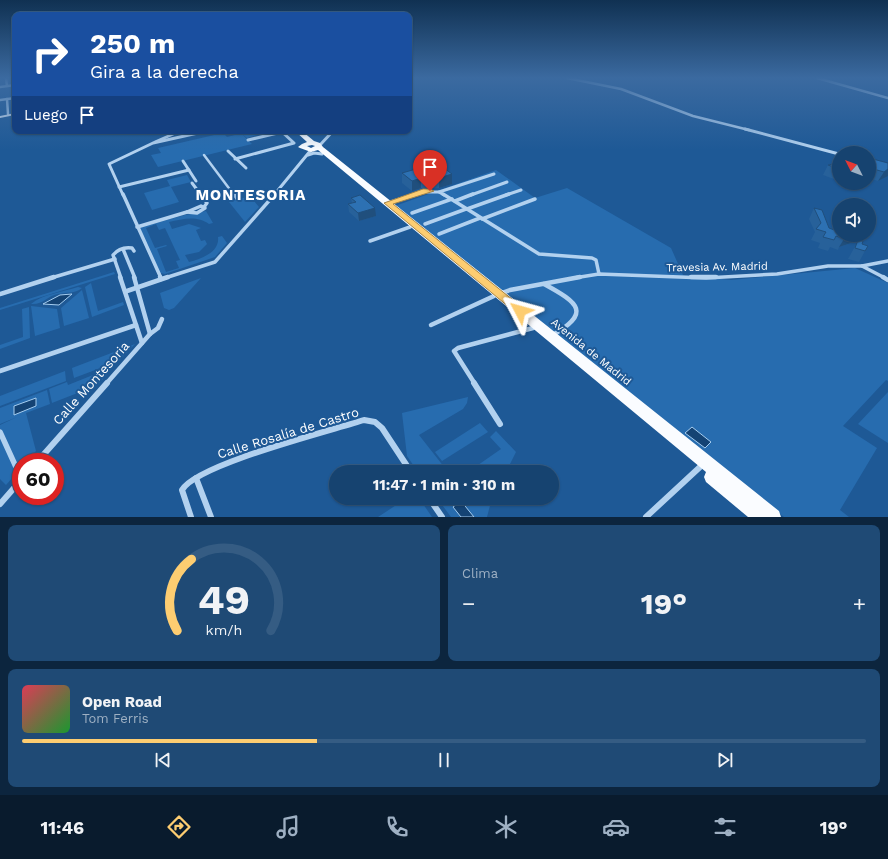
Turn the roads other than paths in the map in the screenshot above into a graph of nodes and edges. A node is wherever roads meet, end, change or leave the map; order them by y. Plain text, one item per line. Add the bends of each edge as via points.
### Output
1 (7, 102) edge
2 (656, 102) edge
3 (8, 114) junction
4 (12, 114) edge
5 (12, 114) edge
6 (0, 116) edge
7 (172, 134) edge
8 (194, 134) edge
9 (273, 134) edge
10 (283, 134) edge
11 (297, 134) edge
12 (301, 134) edge
13 (329, 134) edge
14 (248, 140) dead end
15 (153, 143) junction
16 (294, 143) junction
17 (313, 147) junction
18 (228, 150) dead end
19 (832, 152) edge
20 (204, 155) dead end
21 (235, 159) junction
22 (183, 161) dead end
23 (246, 168) dead end
24 (189, 170) junction
25 (494, 174) dead end
26 (507, 182) dead end
27 (119, 187) junction
28 (520, 190) dead end
29 (439, 192) junction
30 (535, 198) dead end
31 (238, 200) dead end
32 (454, 200) junction
33 (388, 203) junction
34 (467, 209) junction
35 (412, 213) dead end
36 (481, 219) junction
37 (425, 224) dead end
38 (136, 227) junction
39 (410, 227) junction
40 (440, 234) dead end
41 (370, 241) dead end
42 (123, 249) junction
43 (134, 251) dead end
44 (115, 259) junction
45 (888, 261) edge
46 (862, 266) junction
47 (599, 274) junction
48 (161, 279) junction
49 (888, 280) edge
50 (544, 283) junction
51 (138, 287) junction
52 (127, 291) junction
53 (0, 294) edge
54 (496, 295) junction
55 (162, 319) dead end
56 (136, 325) junction
57 (431, 325) dead end
58 (533, 328) junction
59 (150, 334) junction
60 (551, 336) junction
61 (142, 343) junction
62 (0, 371) edge
63 (500, 424) dead end
64 (0, 432) edge
65 (45, 453) edge
66 (12, 459) edge
67 (407, 465) edge
68 (700, 467) junction
69 (196, 478) junction
70 (12, 490) edge
71 (0, 504) edge
72 (434, 505) edge
73 (191, 517) edge
74 (211, 517) edge
75 (442, 517) edge
76 (646, 517) edge
77 (761, 517) edge
78 (773, 517) edge

1 - 3 street
2 - 19 street via 693,116
3 - 4 main road
3 - 6 main road
5 - 6 main road
7 - 15 street
8 - 15 street
9 - 14 street
10 - 16 street
11 - 17 main road, Avenida de Madrid
12 - 17 main road, Avenida de Madrid
13 - 17 street
15 - 27 street via 109,164
16 - 17 street
16 - 21 street
17 - 33 main road, Avenida de Madrid
17 - 39 main road, Avenida de Madrid
17 - 48 street via 215,262
18 - 21 street
20 - 31 street
21 - 23 street
22 - 24 street
24 - 27 street
24 - 38 street via 207,203 205,209
25 - 29 street
26 - 32 street
27 - 38 street
28 - 34 street
29 - 32 street
29 - 33 street via 423,192
30 - 36 street
32 - 34 street
32 - 35 street
33 - 54 main road, Avenida de Madrid
34 - 36 street
34 - 37 street
36 - 40 street
36 - 47 street via 539,254 592,258 596,260
38 - 48 street
39 - 41 street
39 - 54 main road, Avenida de Madrid
42 - 43 street via 132,248
42 - 44 street via 114,252
42 - 51 street
44 - 52 street
44 - 53 street
45 - 46 street, Travesia Av. Madrid
46 - 47 street, Travesia Av. Madrid via 828,266 776,274 706,278
46 - 49 street
47 - 50 street, Travesia Av. Madrid
48 - 51 street
50 - 54 street, Travesia Av. Madrid
50 - 60 street via 570,301 577,315 574,322
51 - 52 street
51 - 59 street
52 - 56 street
54 - 57 street, Travesia Av. Madrid
54 - 58 main road, Avenida de Madrid
54 - 60 main road, Avenida de Madrid
55 - 59 street, Calle Montesoria via 158,328
56 - 61 street
56 - 62 street
58 - 63 street via 454,351
58 - 68 main road, Avenida de Madrid
59 - 61 street, Calle Montesoria
60 - 78 main road, Avenida de Madrid
61 - 65 street, Calle Montesoria
64 - 66 street
67 - 69 street, Calle Rosalía de Castro via 382,428 374,422 364,420 221,464
68 - 76 street
68 - 77 main road, Avenida de Madrid
69 - 73 street, Calle Rosalía de Castro via 186,483 182,490
69 - 74 street
70 - 71 street
72 - 75 street

